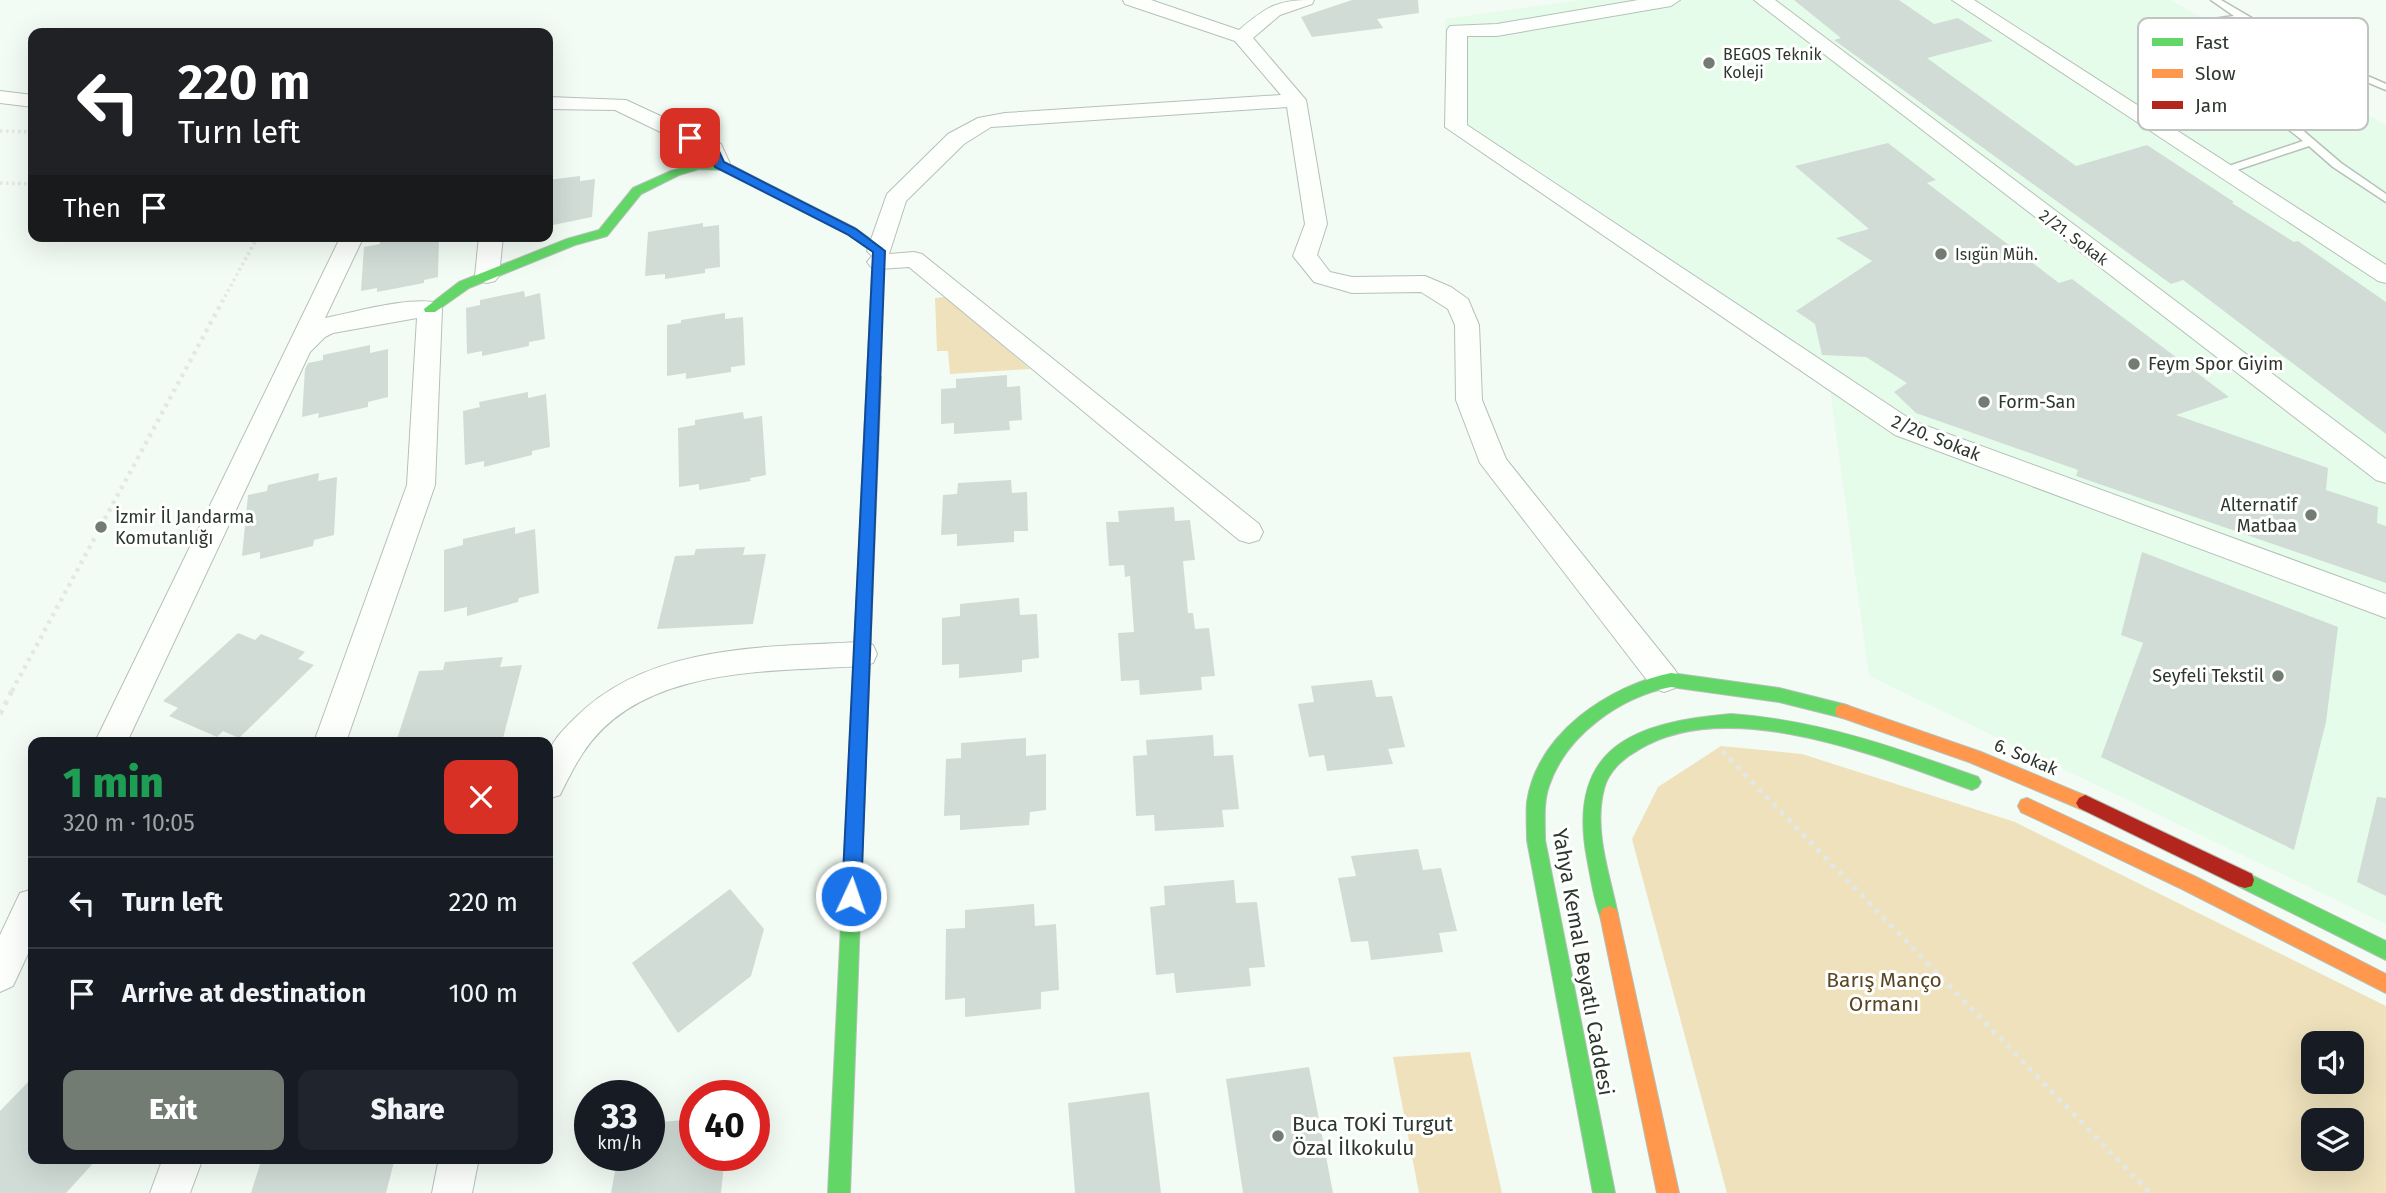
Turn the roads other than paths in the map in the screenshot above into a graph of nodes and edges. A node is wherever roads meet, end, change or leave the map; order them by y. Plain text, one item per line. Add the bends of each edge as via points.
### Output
1 (1132, 0) edge
2 (1305, 0) edge
3 (1671, 0) edge
4 (1763, 0) edge
5 (1961, 0) edge
6 (2215, 0) edge
7 (2241, 18) edge
8 (1242, 37) junction
9 (2368, 80) edge
10 (2386, 87) edge
11 (0, 97) edge
12 (28, 100) edge
13 (1296, 100) junction
14 (553, 103) edge
15 (2138, 115) edge
16 (2161, 130) edge
17 (2296, 130) edge
18 (2310, 142) junction
19 (719, 164) junction
20 (2224, 171) junction
21 (2386, 200) edge
22 (350, 242) edge
23 (490, 242) edge
24 (879, 256) junction
25 (487, 276) junction
26 (2386, 276) edge
27 (430, 309) junction
28 (299, 348) junction
29 (2386, 473) edge
30 (1249, 532) dead end
31 (2386, 606) edge
32 (862, 654) junction
33 (1664, 679) junction
34 (1629, 694) joint
35 (113, 737) edge
36 (332, 737) edge
37 (553, 774) edge
38 (1990, 789) dead end
39 (2012, 799) dead end
40 (28, 915) edge
41 (2386, 951) edge
42 (0, 974) edge
43 (2386, 984) edge
44 (181, 1164) edge
45 (458, 1164) edge
46 (170, 1193) edge
47 (452, 1193) edge
48 (839, 1193) edge
49 (1604, 1193) edge
50 (1668, 1193) edge

1 - 8 street
2 - 8 street via 1273,11
3 - 31 street, 2/20. Sokak via 1497,30 1457,30 1456,127 1904,428
4 - 29 street, 2/21. Sokak
5 - 15 street
6 - 7 lane
8 - 13 street
9 - 10 lane
11 - 12 street
13 - 24 street via 985,122 956,139 895,199
13 - 33 street via 1316,224 1305,256 1322,277 1352,285 1425,284 1459,305 1467,325 1469,400 1494,463
14 - 19 street via 619,104 713,149
16 - 20 street
17 - 18 lane
18 - 20 lane
18 - 21 lane
19 - 24 main road via 851,231
19 - 25 main road via 687,168 638,191 604,233
20 - 26 street
22 - 28 street
23 - 25 street
24 - 30 street via 914,259
24 - 32 main road
25 - 27 main road via 464,285
27 - 28 street via 327,326
27 - 36 street via 421,485
28 - 35 street
32 - 37 street via 700,666 646,683 587,725
32 - 48 main road
33 - 34 main road, 6. Sokak
33 - 41 main road, 6. Sokak via 1728,685 1814,702 1969,754 2123,820
34 - 49 main road, Yahya Kemal Beyatlı Caddesi via 1578,724 1558,747 1535,806 1549,910
38 - 50 main road, Yahya Kemal Beyatlı Caddesi via 1872,748 1747,722 1693,721 1671,726 1627,747 1612,760 1598,781 1592,833
39 - 43 main road
40 - 42 street
44 - 46 street
45 - 47 street

